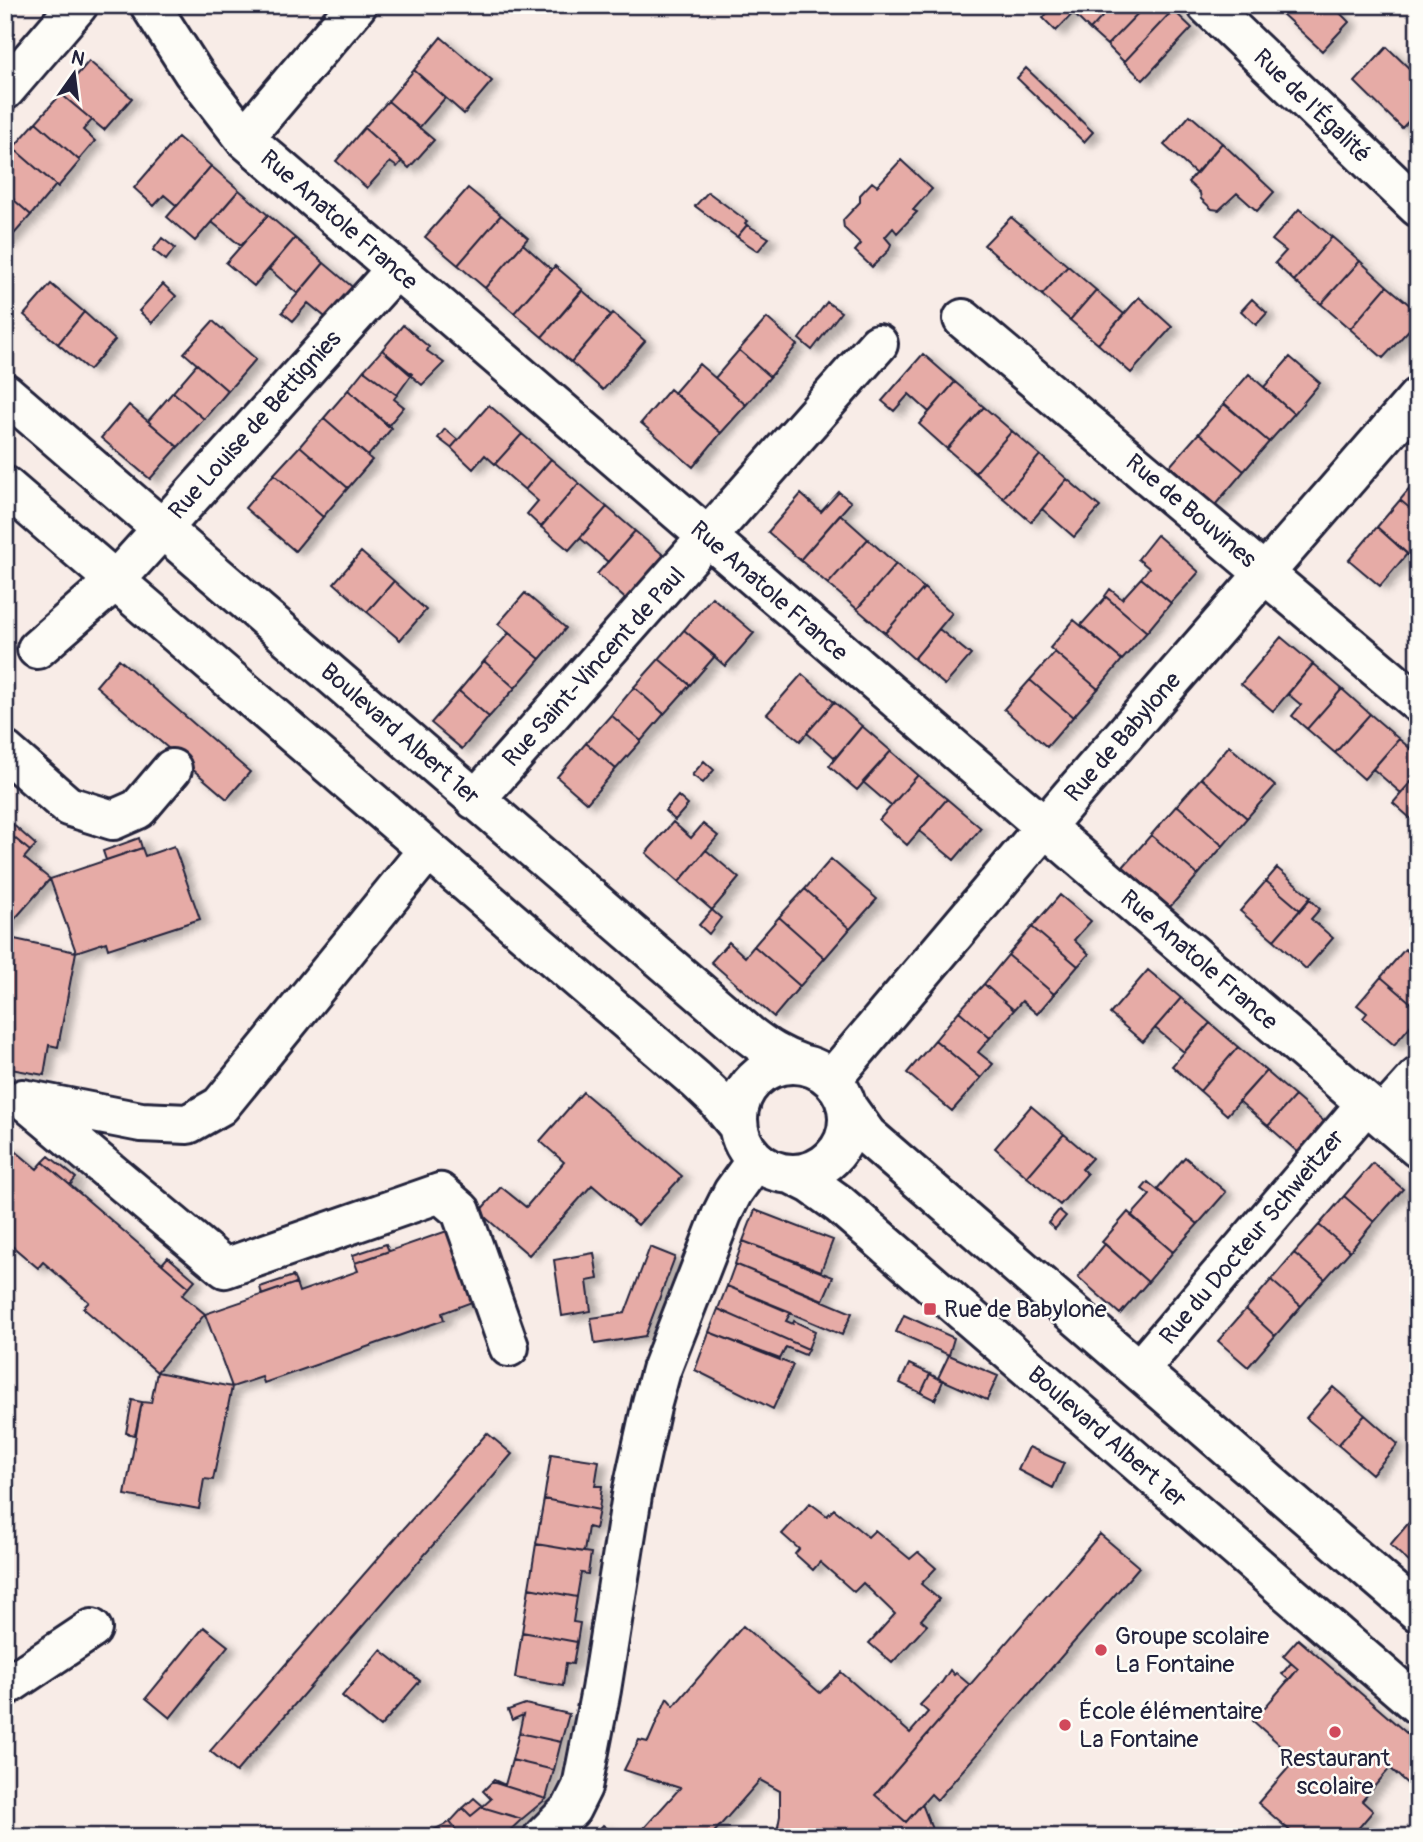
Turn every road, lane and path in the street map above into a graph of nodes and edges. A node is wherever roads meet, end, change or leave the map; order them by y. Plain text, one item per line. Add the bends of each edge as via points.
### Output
1 (78, 5) edge
2 (150, 5) edge
3 (357, 5) edge
4 (1207, 5) edge
5 (5, 90) edge
6 (244, 138) junction
7 (1418, 206) edge
8 (396, 269) junction
9 (963, 319) dead end
10 (878, 344) dead end
11 (5, 393) edge
12 (1418, 397) edge
13 (5, 486) edge
14 (161, 528) junction
15 (708, 538) junction
16 (1265, 573) junction
17 (115, 581) junction
18 (37, 649) dead end
19 (1418, 704) edge
20 (5, 751) edge
21 (172, 769) dead end
22 (475, 800) junction
23 (1044, 828) junction
24 (427, 851) junction
25 (1418, 1077) edge
26 (827, 1083) junction
27 (14, 1098) edge
28 (1374, 1111) junction
29 (738, 1126) junction
30 (1418, 1148) edge
31 (757, 1160) junction
32 (793, 1175) junction
33 (509, 1347) dead end
34 (1139, 1370) junction
35 (1418, 1612) edge
36 (92, 1629) dead end
37 (5, 1687) edge
38 (1418, 1705) edge
39 (543, 1837) edge

1 - 5 street
2 - 6 street, Rue Anatole France via 192,72
3 - 6 street
4 - 7 street, Rue de l'Égalité
6 - 8 street, Rue Anatole France
8 - 14 street, Rue Louise de Bettignies
8 - 15 street, Rue Anatole France
9 - 16 street, Rue de Bouvines
10 - 15 street, Rue Saint-Vincent de Paul
11 - 14 street, Boulevard Albert 1er
12 - 16 street, Rue de Babylone
13 - 17 street
14 - 17 street, Rue Louise de Bettignies
14 - 22 street, Boulevard Albert 1er
15 - 22 street, Rue Saint-Vincent de Paul
15 - 23 street, Rue Anatole France
16 - 19 street, Rue de Bouvines
16 - 23 street, Rue de Babylone
17 - 18 street, Rue Louise de Bettignies
17 - 24 street
20 - 21 street via 68,806 113,820 138,809
22 - 26 street, Boulevard Albert 1er via 769,1051
23 - 26 street, Rue de Babylone
23 - 28 street, Rue Anatole France
24 - 27 street via 220,1106 188,1124 141,1122
24 - 29 street via 696,1080
25 - 28 street, Rue du Docteur Schweitzer
26 - 29 street via 779,1065 754,1079 742,1098
26 - 32 street via 848,1127 839,1151 819,1168
26 - 34 street via 867,1135
27 - 33 street via 225,1268 440,1193 461,1211
28 - 30 street, Rue Anatole France
28 - 34 street, Rue du Docteur Schweitzer
29 - 31 street via 746,1148
31 - 32 street via 771,1170
31 - 39 street via 722,1214 662,1370 636,1476 582,1787 571,1809
32 - 38 street, Boulevard Albert 1er via 839,1204
34 - 35 street
36 - 37 street

